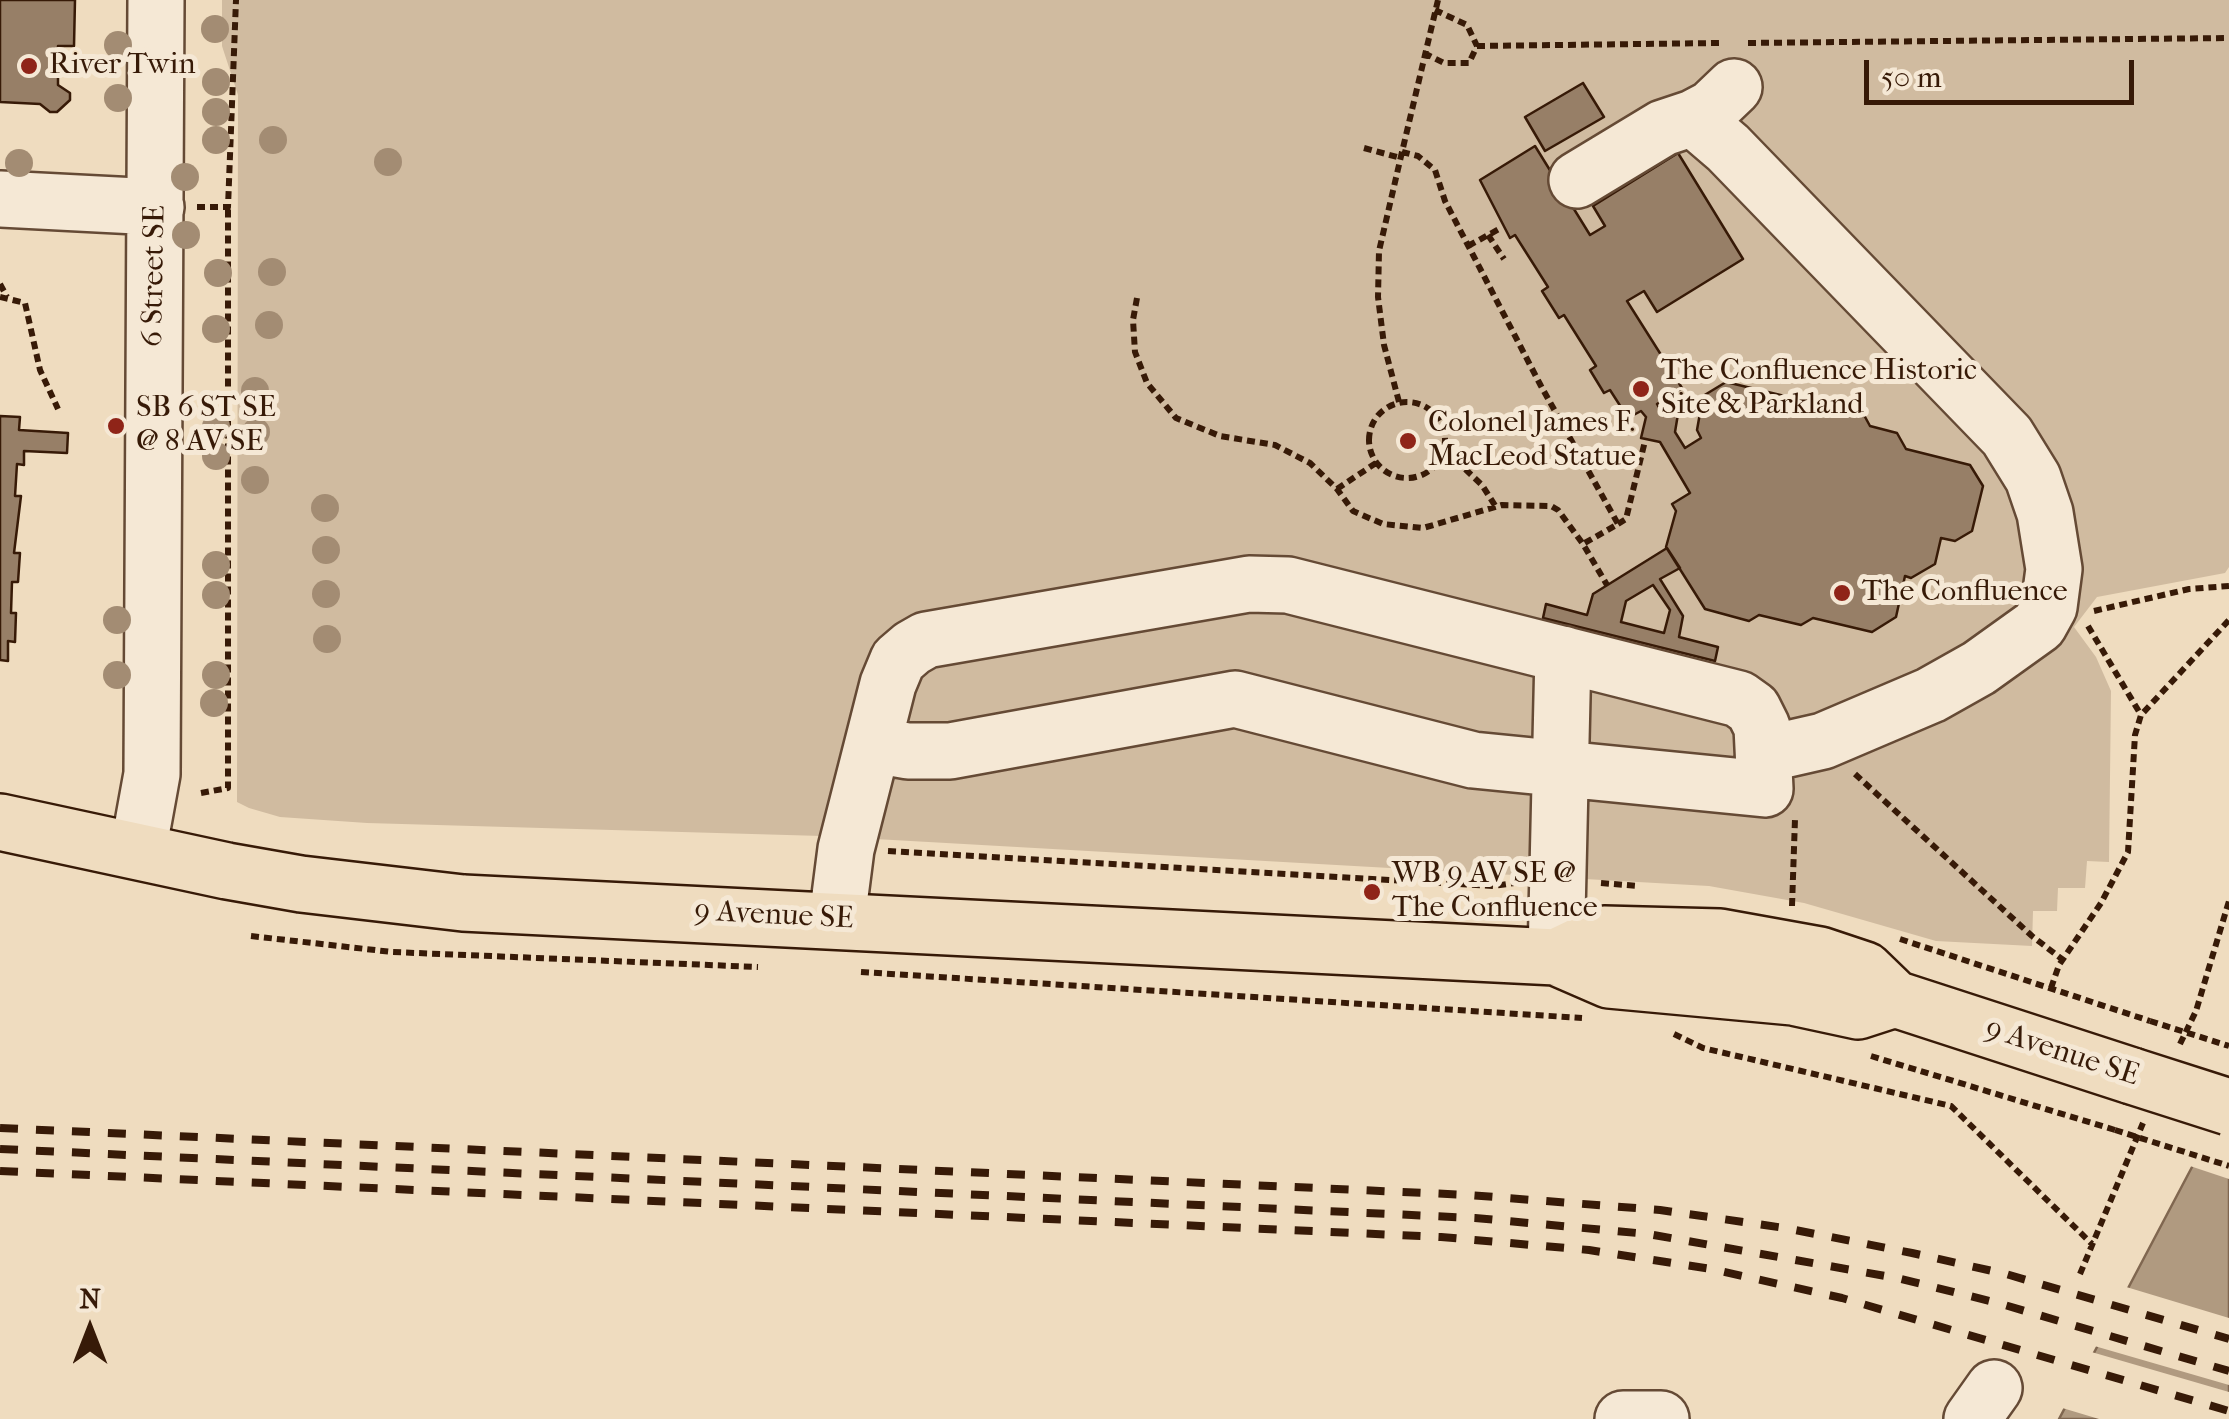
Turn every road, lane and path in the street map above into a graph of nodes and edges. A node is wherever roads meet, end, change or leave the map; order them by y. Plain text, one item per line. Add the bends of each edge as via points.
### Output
1 (156, 0) edge
2 (236, 0) edge
3 (1438, 0) edge
4 (1435, 10) junction
5 (2229, 38) edge
6 (1477, 46) junction
7 (1424, 53) junction
8 (1364, 148) dead end
9 (1402, 155) junction
10 (1577, 180) dead end
11 (0, 200) edge
12 (156, 206) junction
13 (228, 206) junction
14 (1501, 228) dead end
15 (1488, 235) junction
16 (1468, 246) junction
17 (1504, 260) dead end
18 (0, 284) edge
19 (4, 297) edge
20 (1137, 298) dead end
21 (1399, 402) junction
22 (58, 410) dead end
23 (1645, 440) dead end
24 (1443, 456) junction
25 (1376, 464) junction
26 (1628, 471) dead end
27 (1635, 480) junction
28 (1337, 488) junction
29 (1496, 507) junction
30 (1618, 524) junction
31 (1583, 544) junction
32 (1607, 585) dead end
33 (2229, 586) edge
34 (2229, 620) edge
35 (1564, 654) junction
36 (2140, 715) junction
37 (1823, 740) junction
38 (874, 745) junction
39 (1766, 754) junction
40 (1561, 770) junction
41 (201, 793) dead end
42 (0, 822) edge
43 (846, 849) junction
44 (138, 851) junction
45 (1558, 881) junction
46 (1642, 886) dead end
47 (1776, 906) dead end
48 (1795, 909) dead end
49 (837, 919) junction
50 (1888, 935) dead end
51 (251, 936) dead end
52 (1556, 957) junction
53 (2063, 960) junction
54 (762, 967) dead end
55 (861, 972) dead end
56 (2051, 988) junction
57 (1594, 1019) dead end
58 (1680, 1025) dead end
59 (2229, 1046) edge
60 (1867, 1055) dead end
61 (2229, 1107) edge
62 (2229, 1166) edge
63 (2092, 1244) dead end
64 (1623, 1419) edge
65 (1661, 1419) edge

1 - 12 street, 6 Street SE
2 - 13 path
3 - 4 path
4 - 6 path via 1467,26
4 - 7 path
5 - 6 path
6 - 7 path via 1469,63 1444,63
7 - 9 path
8 - 9 path
9 - 16 path via 1430,164
9 - 21 path via 1379,251 1378,296
10 - 37 street via 1714,103 1728,148 2007,436 2033,478 2054,569 2049,607 2039,625 1931,695
11 - 12 street
12 - 13 path
12 - 44 street, 6 Street SE via 152,774
13 - 41 path via 228,788
14 - 15 path
15 - 16 path
15 - 17 path
16 - 30 path
18 - 19 path
19 - 22 path via 25,303 40,370
20 - 28 path via 1135,352 1147,383 1176,418 1220,436 1274,445
21 - 24 path via 1423,404 1441,421
21 - 25 path via 1371,427
23 - 27 path
24 - 25 path via 1412,478
24 - 29 path via 1482,485
25 - 28 path
26 - 27 path
27 - 30 path via 1626,518
28 - 29 path via 1353,511 1403,528
29 - 31 path via 1551,506
30 - 31 path
31 - 32 path
33 - 36 path via 2137,598 2082,614
34 - 36 path
35 - 38 street via 1288,585 1249,584 926,640 898,660
35 - 39 street via 1738,699 1759,717
35 - 40 street
36 - 53 path via 2128,852
37 - 39 street
37 - 53 path
38 - 40 street via 950,751 1235,699 1473,760
38 - 43 street
39 - 40 street via 1765,788
40 - 45 street
42 - 44 main road, 9 Avenue SE
43 - 45 path via 1494,886
43 - 49 street
44 - 49 main road, 9 Avenue SE via 301,884 463,902
45 - 46 path
45 - 52 street
47 - 48 path
49 - 52 main road, 9 Avenue SE
50 - 56 path
51 - 54 path via 392,952
52 - 61 main road, 9 Avenue SE, bridge via 1609,980 1794,997 1858,1010 1895,999
53 - 56 path
55 - 57 path
56 - 59 path, bridge
58 - 63 path via 1668,1028 1703,1048 1952,1106
60 - 62 path, bridge
64 - 65 street

